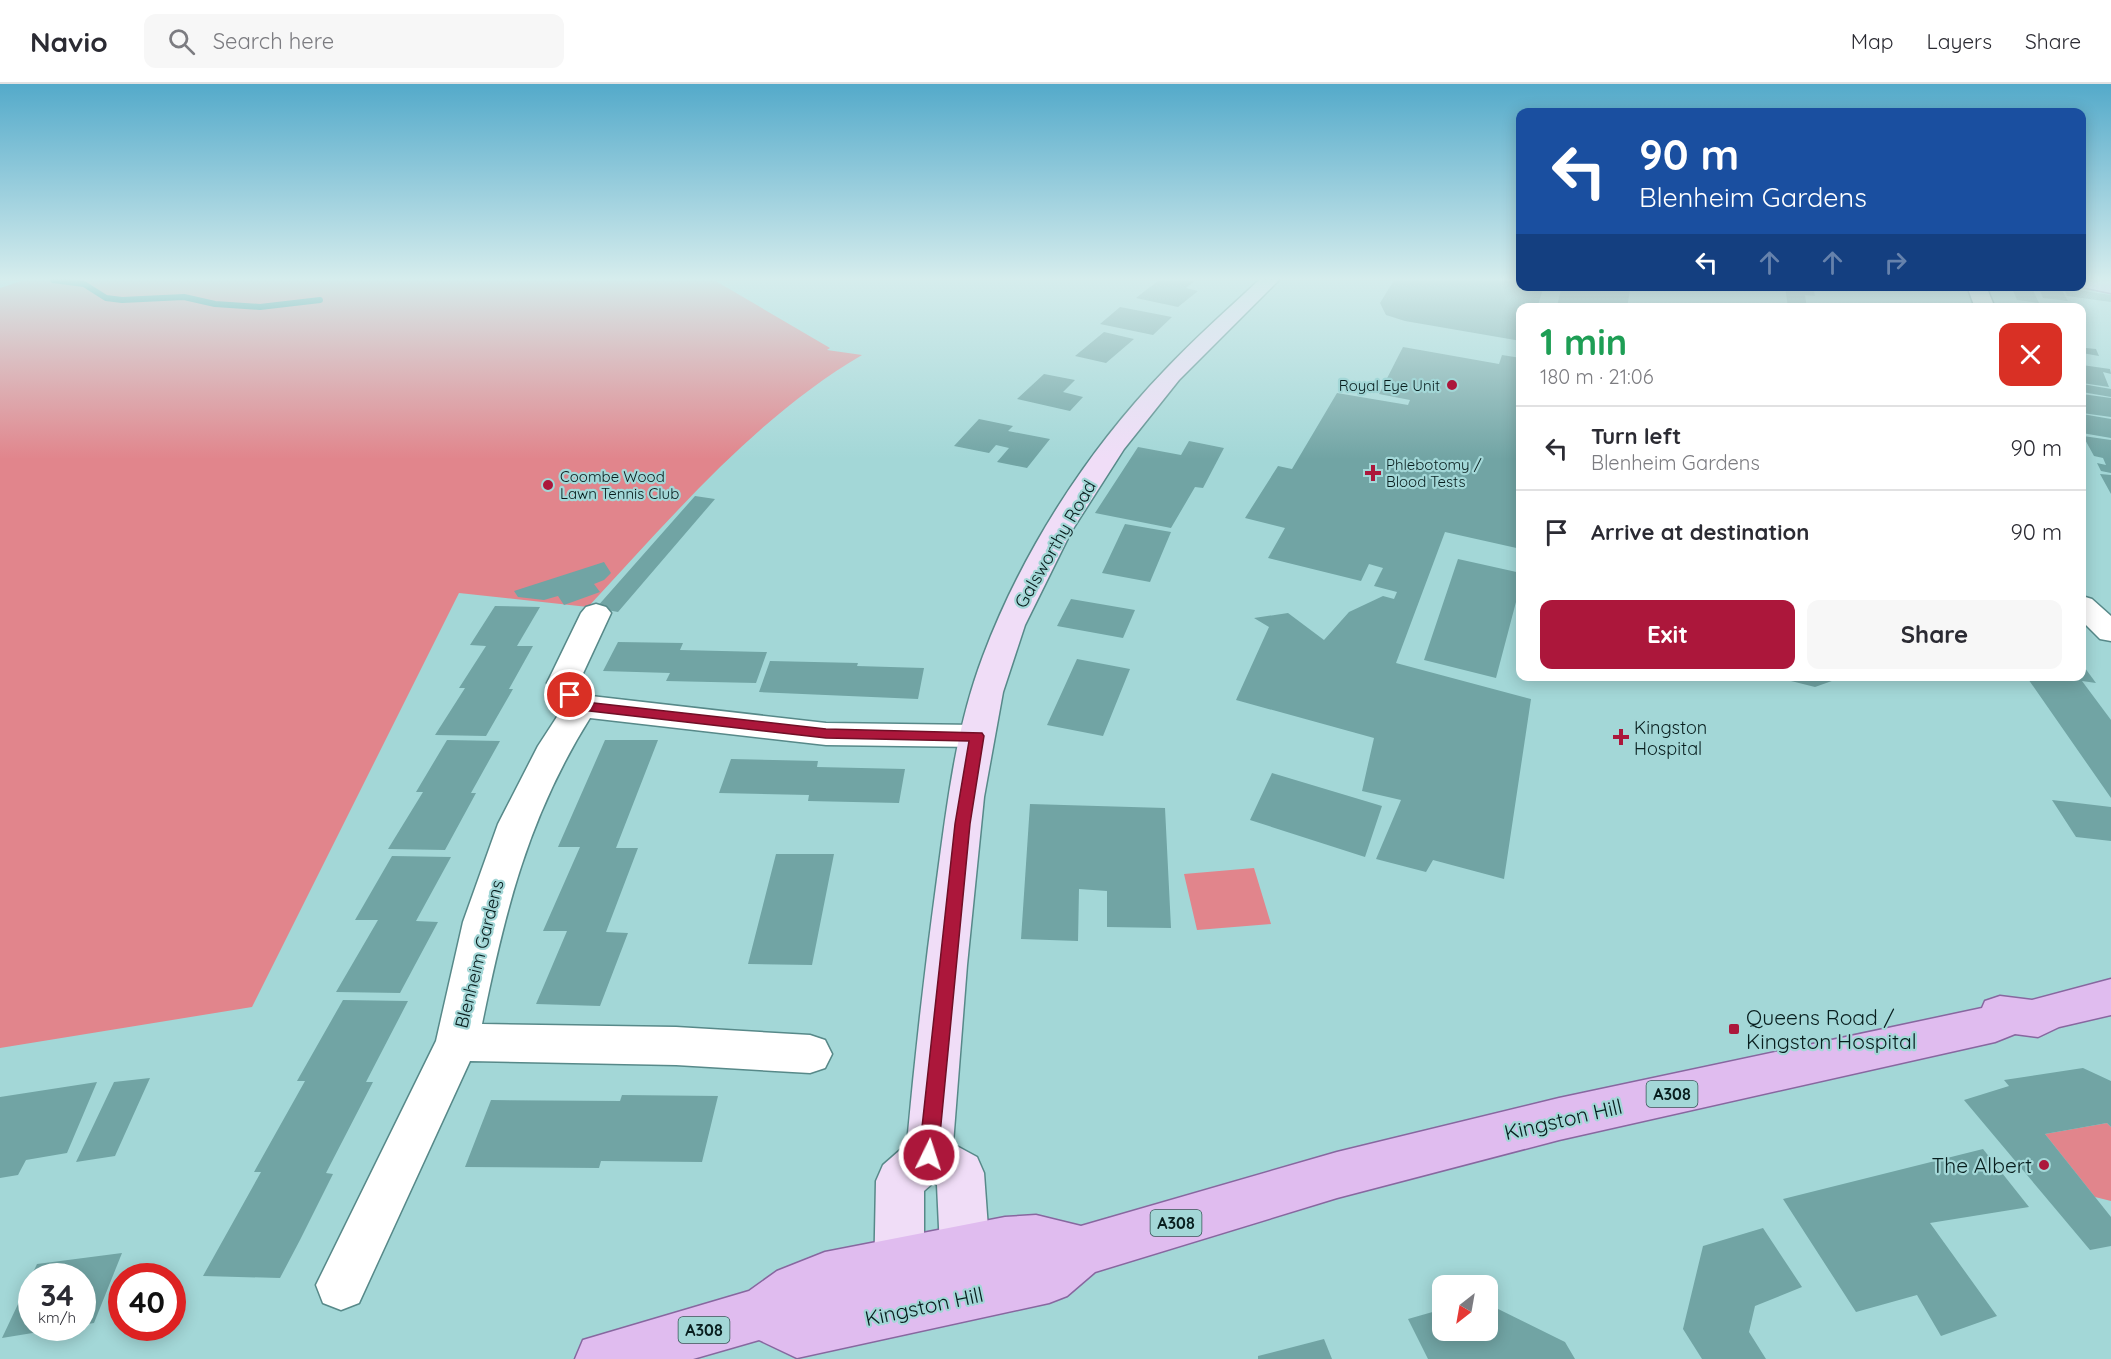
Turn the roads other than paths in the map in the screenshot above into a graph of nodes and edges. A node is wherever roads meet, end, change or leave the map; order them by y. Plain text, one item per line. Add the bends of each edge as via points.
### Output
1 (1209, 340) edge
2 (2086, 609) edge
3 (596, 613) dead end
4 (2111, 632) edge
5 (581, 706) junction
6 (977, 736) junction
7 (2110, 999) edge
8 (458, 1042) junction
9 (810, 1054) dead end
10 (929, 1155) junction
11 (966, 1274) junction
12 (341, 1285) dead end
13 (899, 1288) junction
14 (602, 1359) edge

1 - 6 street, Galsworthy Road via 1162,386 1100,465 1037,568 1010,626
2 - 4 street
3 - 5 street via 562,683
5 - 6 street via 826,734
5 - 8 street, Blenheim Gardens via 555,746 516,824 483,922
6 - 10 street, Galsworthy Road via 962,824
7 - 11 main road, Kingston Hill / A308 via 2048,1012 2038,1019 2000,1014 1999,1023 1995,1024 1559,1119 1337,1175 1081,1251 1049,1278
8 - 9 street, Blenheim Gardens via 676,1046
8 - 12 street, Blenheim Gardens
10 - 11 street via 960,1173
10 - 13 street via 900,1181
11 - 13 main road, Kingston Hill / A308
13 - 14 main road, Kingston Hill / A308 via 797,1332 762,1313

